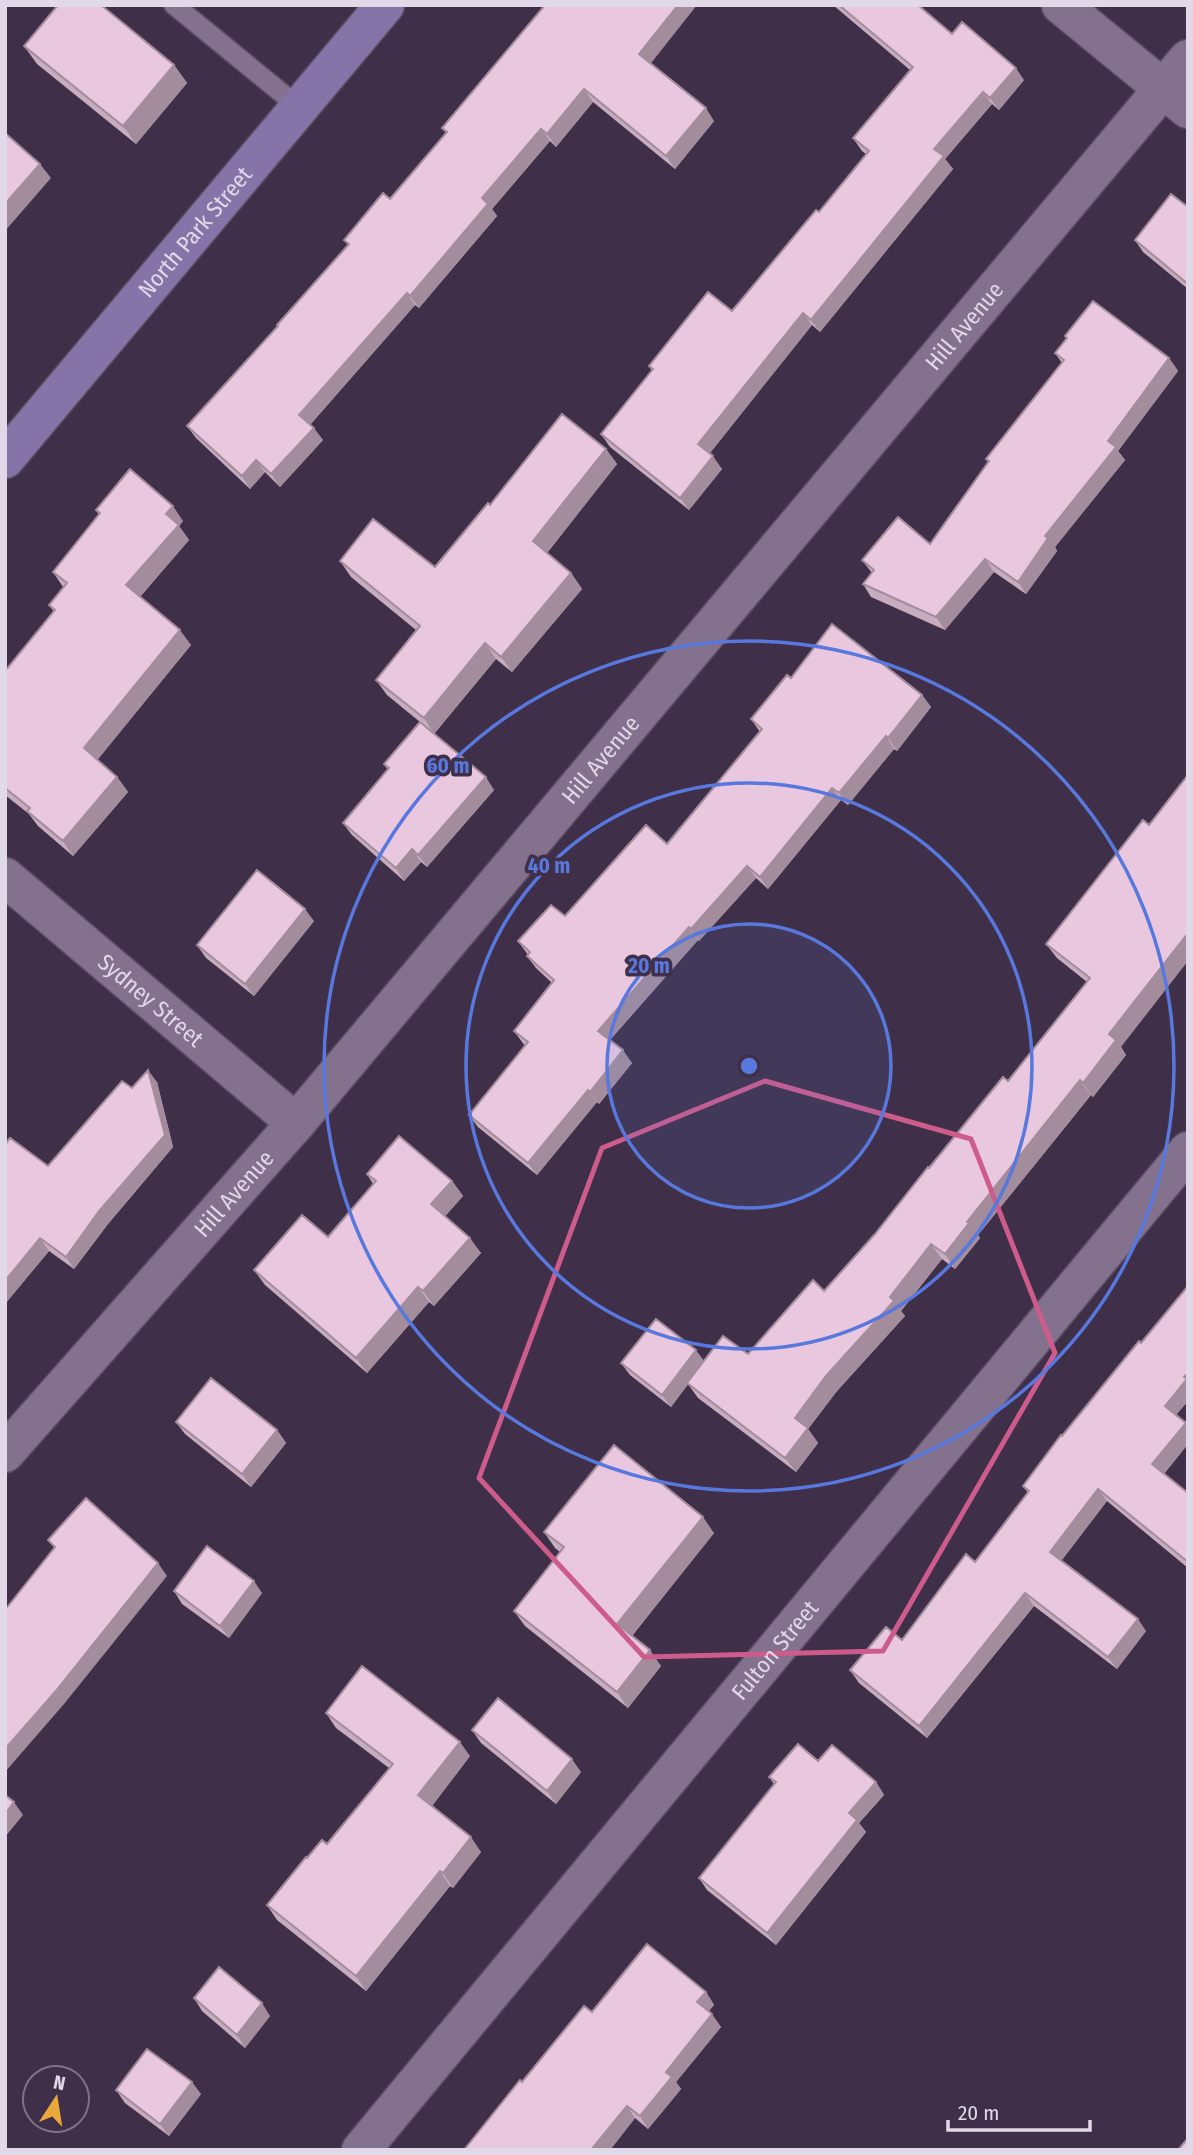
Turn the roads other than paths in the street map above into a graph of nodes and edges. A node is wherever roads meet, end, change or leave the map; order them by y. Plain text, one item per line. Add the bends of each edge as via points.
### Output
1 (174, 5) edge
2 (385, 5) edge
3 (1061, 5) edge
4 (1188, 59) edge
5 (1175, 99) edge
6 (300, 107) junction
7 (5, 460) edge
8 (5, 877) edge
9 (296, 1123) junction
10 (1188, 1151) edge
11 (5, 1453) edge
12 (361, 2150) edge

1 - 6 lane
2 - 6 main road, North Park Street
3 - 5 street
4 - 5 street, Hill Avenue
5 - 9 street, Hill Avenue
6 - 7 main road, North Park Street
8 - 9 street, Sydney Street
9 - 11 street, Hill Avenue
10 - 12 street, Fulton Street

